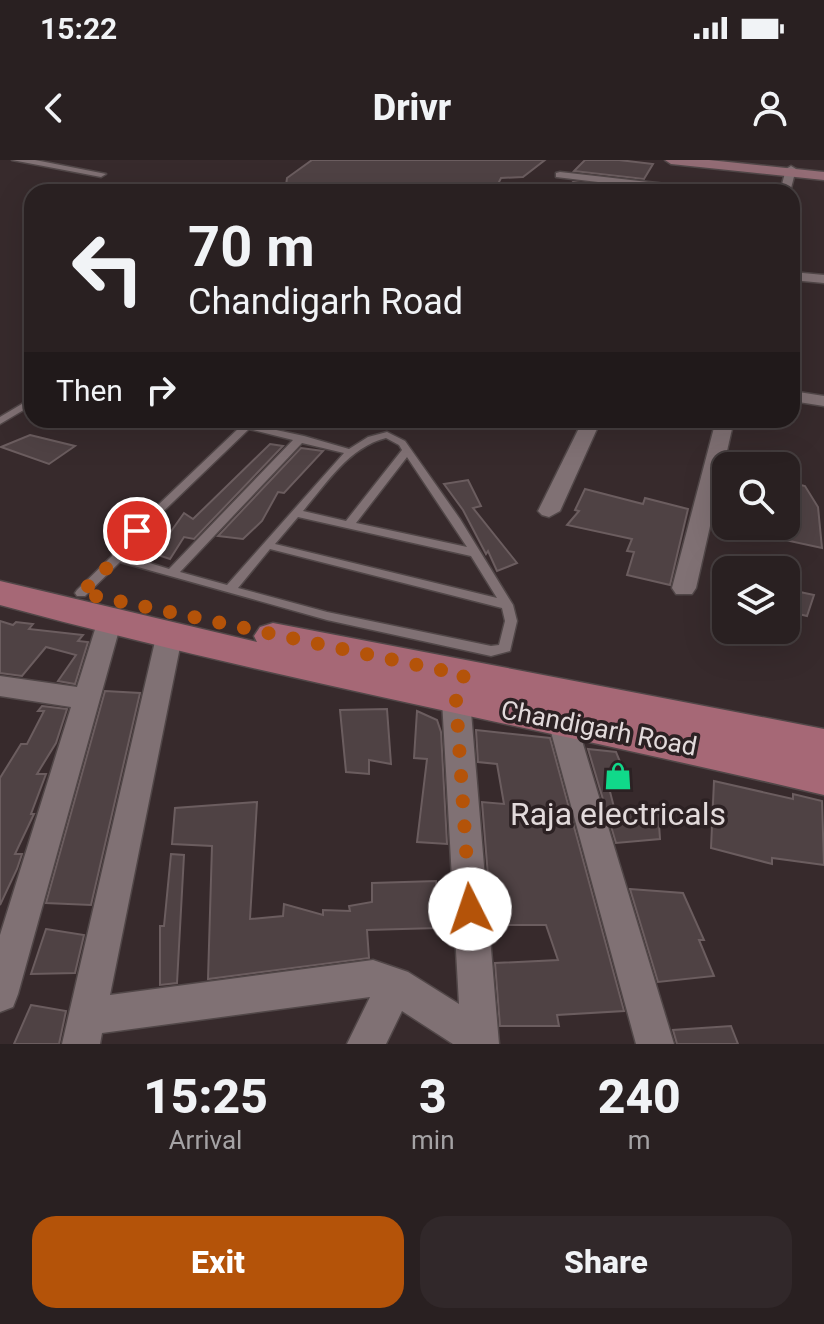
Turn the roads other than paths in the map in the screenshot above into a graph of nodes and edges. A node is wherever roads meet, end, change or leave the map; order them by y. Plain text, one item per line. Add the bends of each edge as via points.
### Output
1 (17, 160) edge
2 (574, 160) edge
3 (671, 160) edge
4 (692, 161) edge
5 (791, 171) junction
6 (101, 174) dead end
7 (824, 174) edge
8 (597, 184) edge
9 (787, 184) edge
10 (800, 277) edge
11 (824, 279) edge
12 (800, 397) edge
13 (824, 401) edge
14 (24, 406) edge
15 (0, 421) edge
16 (245, 428) edge
17 (267, 428) edge
18 (588, 428) edge
19 (723, 428) edge
20 (301, 438) junction
21 (407, 451) junction
22 (350, 452) junction
23 (549, 511) dead end
24 (295, 513) junction
25 (349, 525) junction
26 (267, 545) junction
27 (476, 553) junction
28 (118, 557) junction
29 (0, 568) edge
30 (172, 573) junction
31 (684, 588) dead end
32 (230, 589) junction
33 (0, 593) edge
34 (81, 593) junction
35 (507, 605) junction
36 (109, 623) junction
37 (169, 637) junction
38 (0, 686) edge
39 (460, 688) junction
40 (86, 699) junction
41 (562, 721) junction
42 (824, 747) edge
43 (824, 776) edge
44 (395, 985) junction
45 (0, 994) edge
46 (85, 1030) edge
47 (480, 1041) edge
48 (366, 1044) edge
49 (655, 1044) edge

1 - 6 street
2 - 8 street via 556,179
3 - 4 street
4 - 5 street
5 - 7 street
5 - 9 street
10 - 11 street
12 - 13 street
14 - 15 lane
16 - 28 lane via 119,548
17 - 20 lane
18 - 23 street
19 - 31 street
20 - 22 lane
20 - 30 lane
21 - 22 lane via 396,438 382,435
21 - 25 lane
21 - 27 lane
22 - 24 lane
24 - 25 lane
24 - 26 lane
25 - 27 lane
26 - 32 lane
26 - 35 lane
27 - 35 lane
28 - 30 lane
28 - 34 lane
29 - 34 main road, Chandigarh Road
30 - 32 lane
32 - 35 lane via 327,616 495,651 507,644
33 - 36 main road, Chandigarh Road
34 - 39 main road, Chandigarh Road
36 - 37 main road, Chandigarh Road
36 - 40 street
37 - 39 main road, Chandigarh Road
37 - 46 street
38 - 40 street
39 - 41 main road, Chandigarh Road
39 - 42 main road, Chandigarh Road
39 - 47 street
40 - 45 street
41 - 43 main road, Chandigarh Road
41 - 49 street
44 - 46 street via 373,978
44 - 47 street
44 - 48 street

